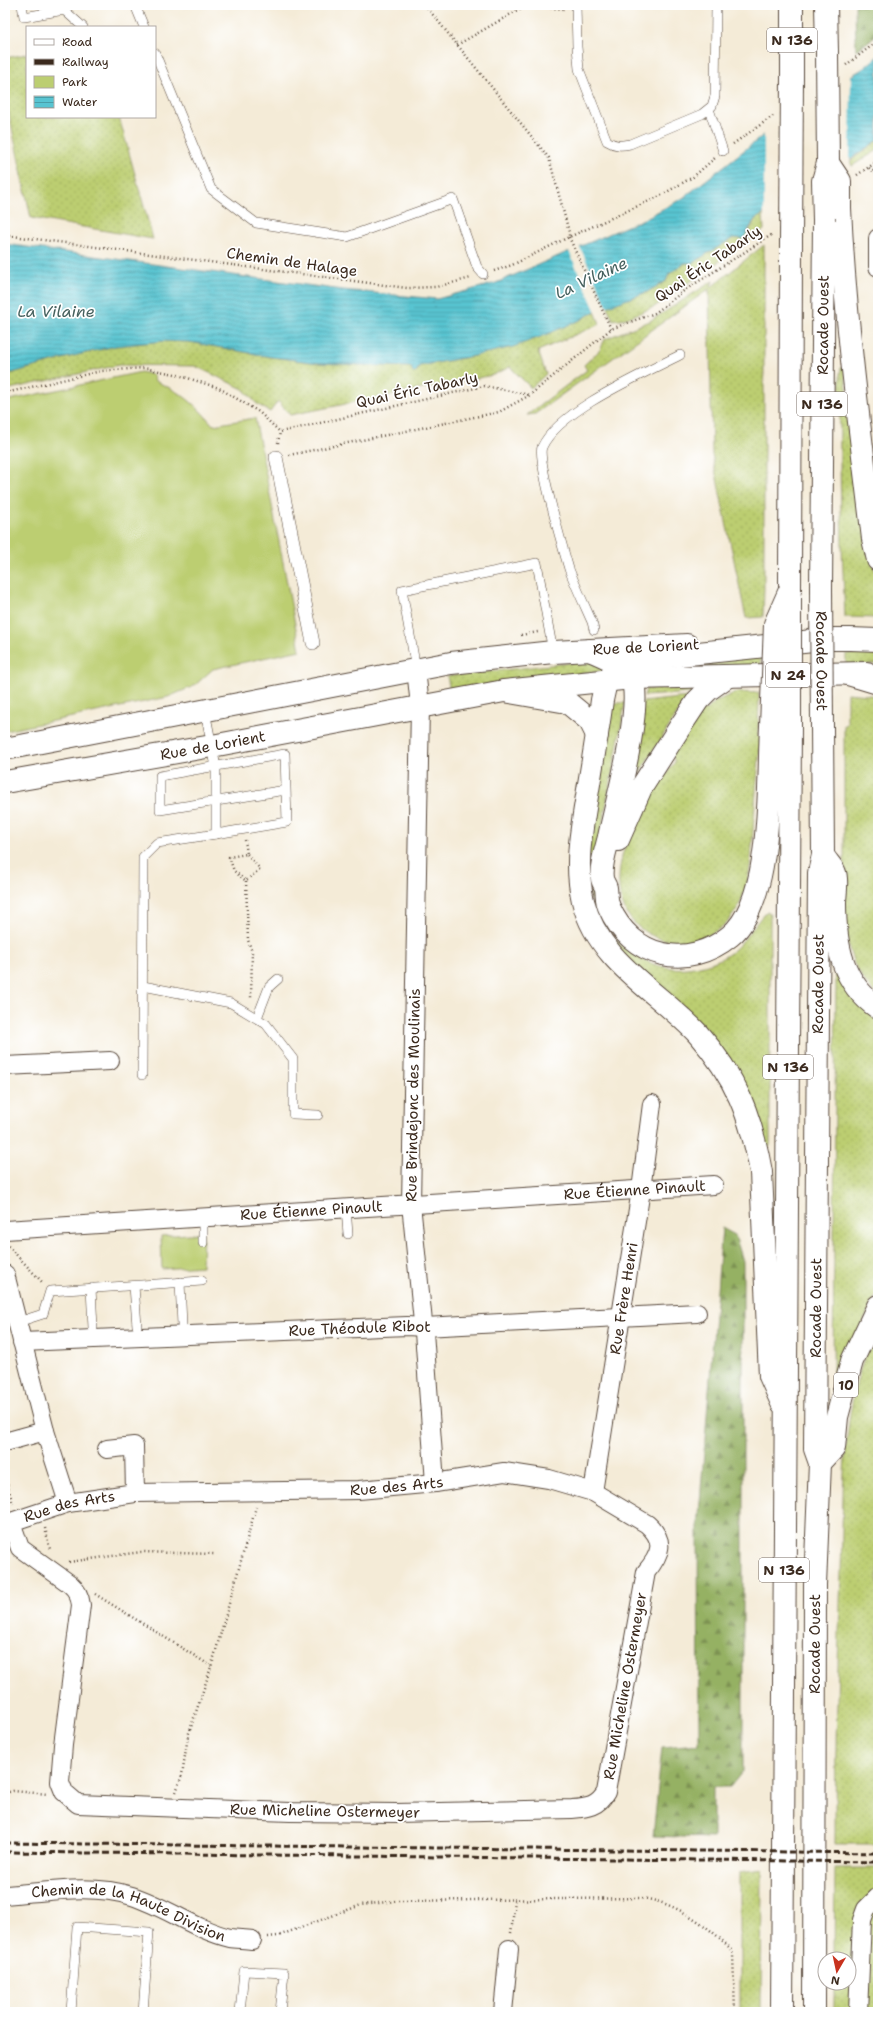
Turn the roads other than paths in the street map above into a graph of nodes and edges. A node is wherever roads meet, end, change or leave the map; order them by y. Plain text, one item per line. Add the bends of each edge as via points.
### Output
1 (22, 5) edge
2 (135, 5) edge
3 (716, 5) edge
4 (792, 5) edge
5 (826, 5) edge
6 (576, 7) edge
7 (82, 26) edge
8 (144, 26) edge
9 (156, 56) edge
10 (709, 109) junction
11 (723, 151) dead end
12 (832, 214) junction
13 (878, 238) edge
14 (878, 268) edge
15 (482, 274) road end
16 (680, 355) dead end
17 (276, 457) road end
18 (878, 560) edge
19 (832, 639) junction
20 (592, 640) junction
21 (878, 640) edge
22 (313, 643) dead end
23 (553, 652) junction
24 (416, 669) junction
25 (628, 673) junction
26 (878, 673) edge
27 (848, 674) junction
28 (728, 676) junction
29 (606, 682) junction
30 (878, 683) edge
31 (504, 691) junction
32 (420, 706) junction
33 (205, 711) junction
34 (780, 725) junction
35 (597, 735) junction
36 (212, 746) junction
37 (5, 749) edge
38 (216, 767) junction
39 (5, 782) edge
40 (286, 790) junction
41 (216, 801) junction
42 (216, 834) junction
43 (823, 856) junction
44 (606, 887) junction
45 (278, 979) dead end
46 (143, 986) junction
47 (878, 1008) edge
48 (253, 1016) junction
49 (110, 1061) dead end
50 (5, 1066) edge
51 (142, 1075) dead end
52 (652, 1104) dead end
53 (318, 1115) dead end
54 (714, 1185) dead end
55 (641, 1190) junction
56 (411, 1204) junction
57 (346, 1208) junction
58 (203, 1217) junction
59 (5, 1230) edge
60 (348, 1234) dead end
61 (203, 1243) dead end
62 (5, 1274) edge
63 (202, 1281) dead end
64 (180, 1282) junction
65 (134, 1286) junction
66 (91, 1288) junction
67 (878, 1306) edge
68 (697, 1313) dead end
69 (619, 1317) junction
70 (18, 1322) junction
71 (182, 1325) dead end
72 (137, 1326) dead end
73 (424, 1327) junction
74 (93, 1328) dead end
75 (22, 1342) junction
76 (785, 1410) junction
77 (45, 1432) junction
78 (5, 1442) edge
79 (106, 1449) dead end
80 (820, 1463) junction
81 (434, 1483) junction
82 (593, 1492) junction
83 (135, 1493) junction
84 (68, 1503) junction
85 (11, 1522) edge
86 (646, 1524) joint
87 (5, 1895) edge
88 (878, 1897) edge
89 (252, 1940) road end
90 (509, 1949) road end
91 (71, 2012) edge
92 (143, 2012) edge
93 (240, 2012) edge
94 (280, 2012) edge
95 (503, 2012) edge
96 (782, 2012) edge
97 (814, 2012) edge
98 (858, 2012) edge

1 - 7 lane via 24,17 64,10
2 - 8 lane
3 - 10 lane via 715,96
4 - 34 main road, Rocade Ouest / N 136, bridge via 792,76 783,238 790,590 775,624
5 - 12 main road, Rocade Ouest / N 136, bridge via 828,164 823,181
6 - 10 lane via 579,69 608,141 620,146 630,144
9 - 15 lane via 212,189 256,223 347,237 453,199 477,267
10 - 11 lane
12 - 18 main road via 843,271 873,539
12 - 43 main road, Rocade Ouest / N 136, bridge via 821,589
13 - 14 street
16 - 20 lane via 577,410 546,441 541,451 547,486
17 - 22 street
19 - 20 main road, Rue de Lorient
19 - 21 main road, Rue de Lorient
19 - 25 main road via 660,657
20 - 23 main road, Rue de Lorient
20 - 25 main road
23 - 24 main road, Rue de Lorient
23 - 24 lane via 537,563 402,590
24 - 32 street
24 - 33 main road, Rue de Lorient
25 - 28 main road, Rue de Lorient
25 - 29 main road via 613,674
25 - 44 main road via 635,705 628,751 605,853 602,878
26 - 27 main road, Rue de Lorient / N 24
27 - 28 main road, Rue de Lorient / N 24
27 - 30 main road
28 - 44 main road via 698,700 641,788 620,836
29 - 31 main road, Rue de Lorient
29 - 35 main road
31 - 32 main road, Rue de Lorient
31 - 35 main road via 567,702 590,721
32 - 36 main road, Rue de Lorient
32 - 56 street, Rue Brindejonc des Moulinais
33 - 36 lane
33 - 37 main road, Rue de Lorient
34 - 44 main road via 760,878 751,908 734,933 715,947 696,954 679,957 656,952 641,946 620,927 608,905
34 - 76 main road, Rocade Ouest / N 136
35 - 76 main road via 579,857 581,887 587,914 603,944 615,958 712,1051 734,1083 746,1113 755,1139 761,1172 770,1376
36 - 38 lane
36 - 39 main road, Rue de Lorient
38 - 40 lane via 285,754
38 - 41 lane
38 - 41 lane via 160,776 160,810
40 - 41 lane
40 - 42 lane via 287,822
41 - 42 lane
42 - 46 lane via 157,843 143,857
43 - 47 main road via 835,873 835,926 842,964 862,995
43 - 80 main road, Rocade Ouest / N 136 via 819,873 815,1449
45 - 48 lane via 269,987
46 - 48 lane via 231,1003
46 - 51 lane
48 - 53 lane via 266,1024 293,1059 293,1114
49 - 50 street
52 - 55 street, Rue Frère Henri
54 - 55 street, Rue Étienne Pinault
55 - 56 street, Rue Étienne Pinault
55 - 69 street, Rue Frère Henri
56 - 57 street, Rue Étienne Pinault
56 - 73 street, Rue Brindejonc des Moulinais
57 - 58 street, Rue Étienne Pinault
57 - 60 lane
58 - 59 street, Rue Étienne Pinault
58 - 61 lane
62 - 70 street
63 - 64 lane
64 - 65 lane
64 - 71 lane
65 - 66 lane
65 - 72 lane
66 - 70 lane via 50,1291 43,1314
66 - 74 lane
67 - 80 main road, 10 via 852,1361 837,1416 834,1448
68 - 69 street, Rue Théodule Ribot
69 - 73 street, Rue Théodule Ribot
69 - 82 street, Rue Frère Henri
70 - 75 street
73 - 75 street, Rue Théodule Ribot
73 - 81 street, Rue Brindejonc des Moulinais
75 - 77 street
76 - 96 main road, Rocade Ouest / N 136
77 - 78 street
77 - 84 street
79 - 83 street, Rue des Arts via 134,1446
80 - 97 main road, Rocade Ouest / N 136 via 815,1600
81 - 82 street, Rue des Arts via 504,1472 549,1479
81 - 83 street, Rue des Arts via 359,1490
82 - 86 street, Rue des Arts
83 - 84 street, Rue des Arts
84 - 85 street, Rue des Arts
85 - 86 street, Rue Micheline Ostermeyer via 20,1548 76,1590 81,1605 60,1782 64,1792 78,1804 397,1813 572,1809 597,1804 606,1792 609,1778 646,1572 658,1554 660,1542 654,1530
87 - 89 street, Chemin de la Haute Division via 106,1890 132,1896 224,1936
88 - 98 street via 866,1909 862,1920
90 - 95 street
91 - 92 lane via 77,1927 149,1932
93 - 94 lane via 244,1972 284,1973

